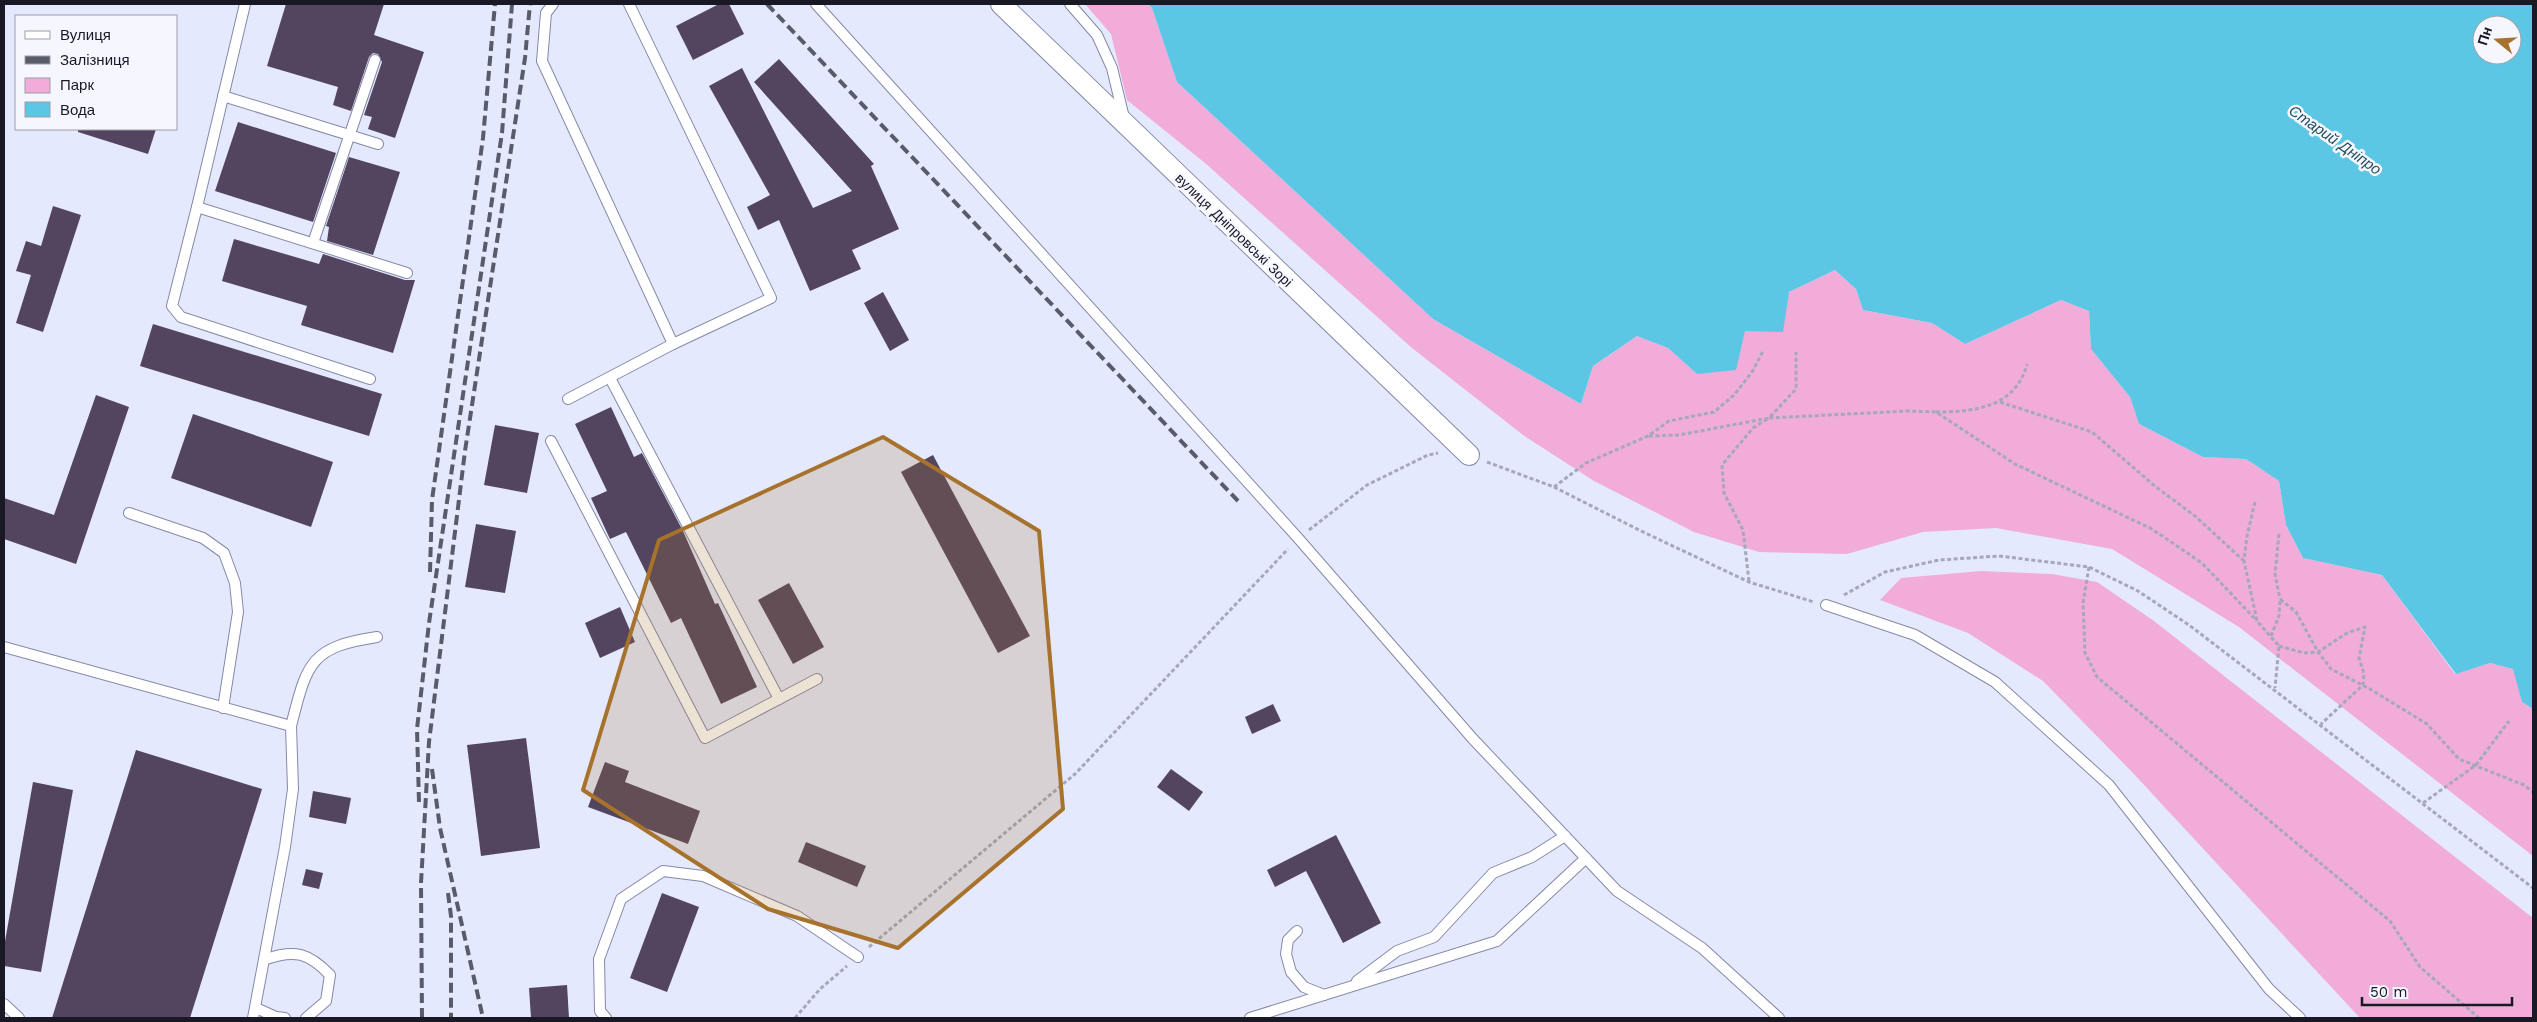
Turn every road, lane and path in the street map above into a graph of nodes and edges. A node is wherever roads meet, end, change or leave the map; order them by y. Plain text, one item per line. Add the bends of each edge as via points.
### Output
1 (245, 4) edge
2 (553, 4) edge
3 (629, 4) edge
4 (816, 4) edge
5 (1001, 4) edge
6 (1070, 4) edge
7 (375, 60) dead end
8 (223, 96) junction
9 (1126, 126) junction
10 (350, 136) junction
11 (378, 144) dead end
12 (198, 207) junction
13 (313, 243) junction
14 (407, 273) dead end
15 (674, 344) junction
16 (1763, 351) dead end
17 (1796, 352) dead end
18 (2027, 364) dead end
19 (610, 378) junction
20 (370, 379) dead end
21 (568, 399) dead end
22 (2000, 402) junction
23 (1936, 412) junction
24 (1769, 418) junction
25 (1648, 436) junction
26 (551, 441) dead end
27 (1469, 455) junction
28 (1554, 487) junction
29 (2255, 502) dead end
30 (129, 513) dead end
31 (2279, 534) dead end
32 (1298, 538) junction
33 (2244, 561) junction
34 (2089, 567) junction
35 (1749, 582) junction
36 (2280, 599) junction
37 (1826, 605) junction
38 (2257, 621) junction
39 (2270, 636) junction
40 (377, 637) dead end
41 (2279, 646) junction
42 (4, 647) edge
43 (2318, 652) junction
44 (817, 679) dead end
45 (2363, 685) junction
46 (2274, 688) junction
47 (780, 699) junction
48 (223, 708) junction
49 (2509, 722) dead end
50 (2321, 724) junction
51 (290, 726) junction
52 (2476, 765) junction
53 (2533, 792) edge
54 (2423, 803) junction
55 (1564, 836) junction
56 (1586, 858) junction
57 (2533, 888) edge
58 (1297, 931) dead end
59 (858, 957) junction
60 (266, 959) junction
61 (1350, 987) junction
62 (1324, 995) junction
63 (4, 1004) edge
64 (255, 1013) edge
65 (19, 1018) edge
66 (285, 1018) edge
67 (306, 1018) edge
68 (606, 1018) edge
69 (795, 1018) edge
70 (1250, 1018) edge
71 (1779, 1018) edge
72 (2300, 1018) edge
73 (2479, 1018) edge

1 - 8 lane
2 - 15 lane via 546,13 542,61
3 - 15 lane via 771,298
4 - 32 lane
5 - 9 street, вулиця Дніпровські Зорі
6 - 9 lane via 1097,35 1112,68
7 - 10 lane
8 - 10 lane
8 - 12 lane
9 - 27 street, вулиця Дніпровські Зорі
10 - 11 lane
10 - 13 lane
12 - 13 lane
12 - 20 lane via 172,302 175,312 181,317
13 - 14 lane
15 - 19 lane
16 - 25 path via 1734,395 1714,412 1669,421
17 - 24 path via 1796,388
18 - 22 path via 2023,379
19 - 21 lane
19 - 47 lane
22 - 23 path via 1966,412
22 - 33 path via 2092,432 2149,482 2195,516
23 - 24 path
23 - 38 path via 2015,464 2152,529 2202,563
24 - 25 path via 1679,435
24 - 35 path via 1753,428 1722,465 1724,493 1743,530
25 - 28 path via 1586,463
26 - 47 lane via 705,738
27 - 28 path
27 - 32 path via 1456,450 1428,455 1367,486
28 - 35 path
29 - 33 path
30 - 48 lane via 203,538 224,553 235,583 238,612
31 - 36 path via 2275,574
32 - 55 lane via 1473,739
32 - 59 path via 1076,774
33 - 38 path
34 - 37 path via 1999,556 1939,560 1885,572
34 - 46 path via 2138,591
34 - 73 path via 2083,602 2085,653 2097,677 2390,921 2420,967
35 - 37 path
36 - 39 path via 2279,616
36 - 43 path via 2296,612
37 - 72 lane via 1915,635 1995,682 2109,785 2269,989
38 - 39 path
39 - 41 path
40 - 51 lane via 345,642 323,651 302,680
41 - 43 path via 2304,653
41 - 46 path
42 - 48 lane
43 - 45 path via 2331,669
43 - 45 path via 2347,633 2365,627 2359,658 2364,674
44 - 47 lane
45 - 50 path
45 - 52 path via 2427,724 2459,758
46 - 50 path
48 - 51 lane
49 - 52 path
50 - 54 path
51 - 60 lane via 293,789
52 - 53 path
52 - 54 path
54 - 57 path
55 - 56 lane
55 - 61 lane via 1532,857 1493,874 1434,937 1397,951
56 - 61 lane via 1497,941
56 - 71 lane via 1617,891 1702,948
58 - 62 lane via 1288,940 1286,954 1291,972 1304,987
59 - 68 lane via 797,916 703,876 663,871 621,900 600,959 600,1011
59 - 69 path via 820,989
60 - 64 lane
60 - 67 lane via 282,954 300,955 316,960 330,975 326,1000
61 - 62 lane
62 - 70 lane
63 - 65 lane
64 - 66 lane

